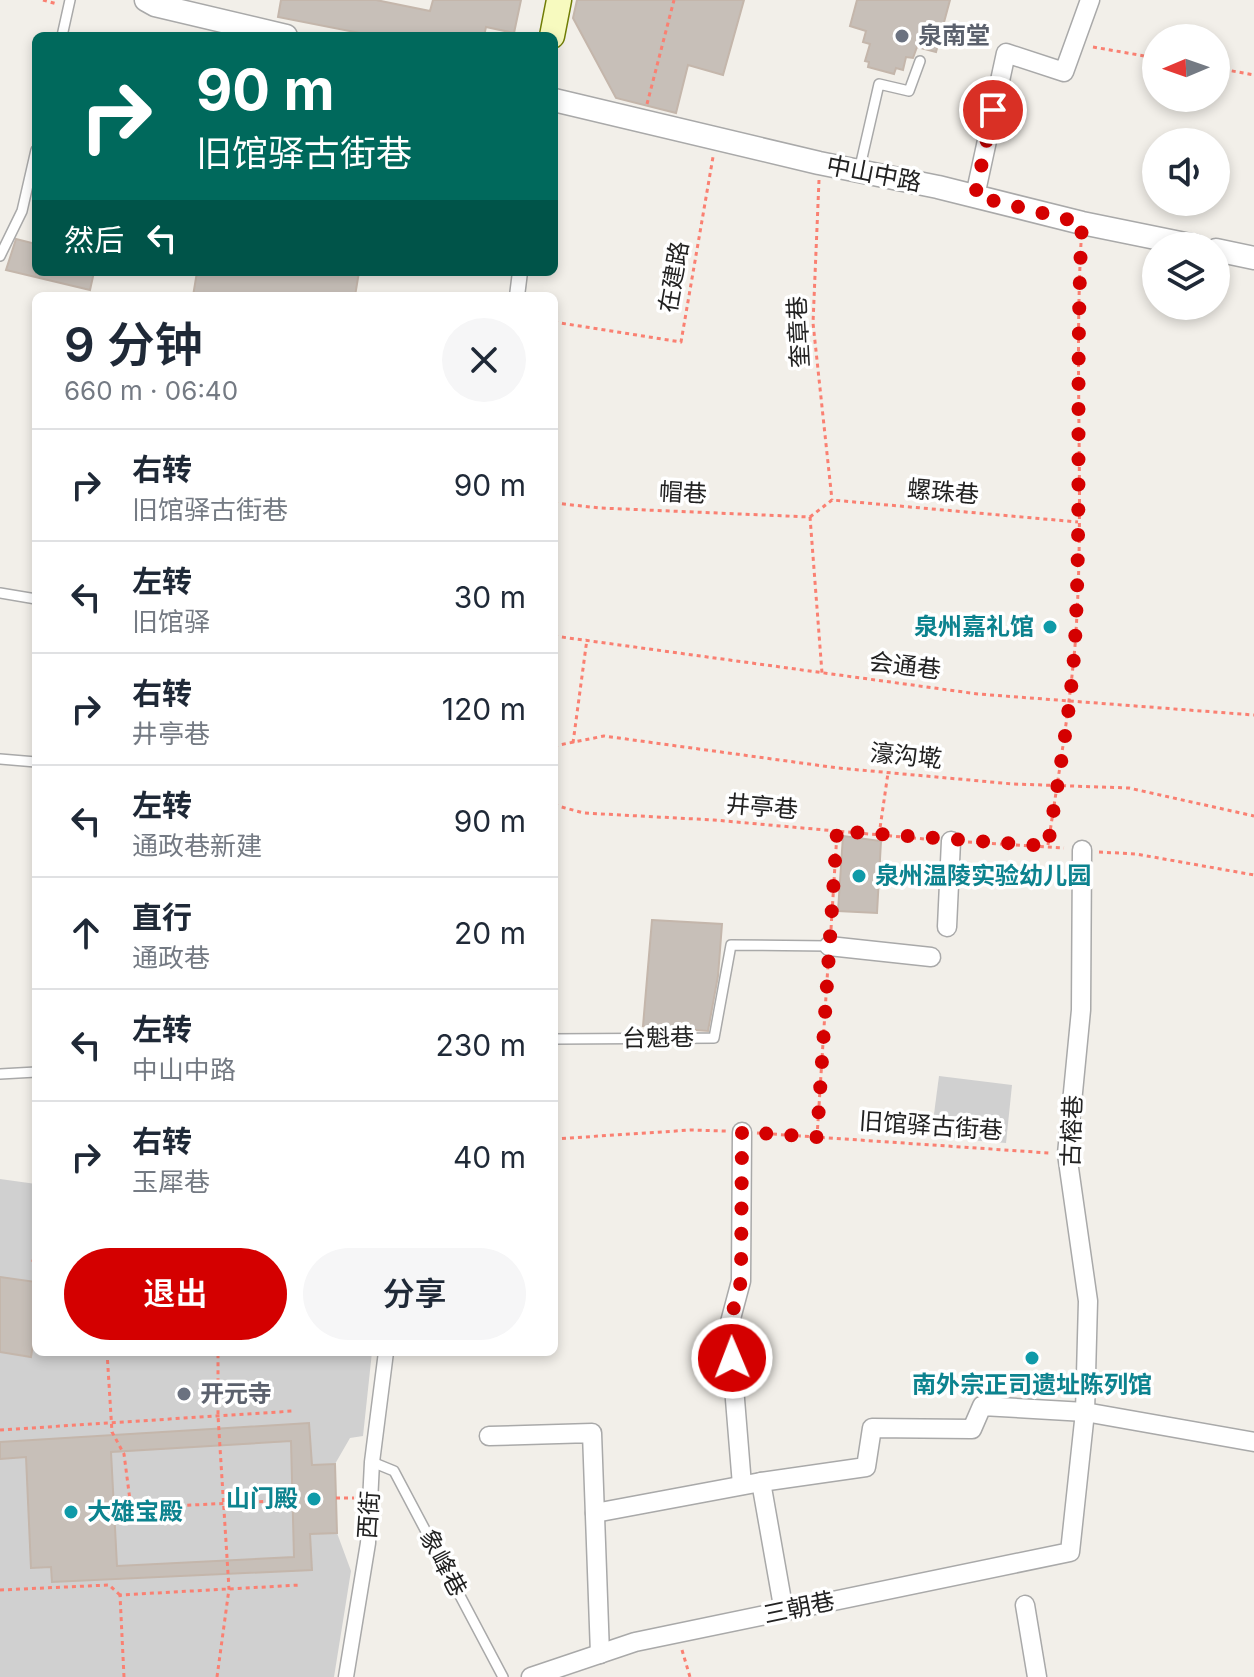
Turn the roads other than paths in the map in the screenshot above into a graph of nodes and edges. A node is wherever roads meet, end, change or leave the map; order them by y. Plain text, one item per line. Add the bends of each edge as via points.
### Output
1 (70, 0) edge
2 (146, 0) edge
3 (559, 0) edge
4 (1090, 0) edge
5 (63, 32) edge
6 (269, 32) edge
7 (553, 32) edge
8 (920, 61) dead end
9 (558, 101) edge
10 (32, 167) edge
11 (859, 171) junction
12 (975, 196) junction
13 (1142, 235) edge
14 (1230, 253) edge
15 (0, 256) edge
16 (1254, 258) edge
17 (0, 593) edge
18 (32, 598) edge
19 (0, 759) edge
20 (32, 762) edge
21 (951, 841) road end
22 (1082, 850) road end
23 (947, 927) dead end
24 (829, 946) joint
25 (931, 957) dead end
26 (558, 1039) edge
27 (32, 1072) edge
28 (0, 1074) edge
29 (742, 1132) road end
30 (385, 1356) edge
31 (1085, 1412) junction
32 (489, 1436) dead end
33 (1254, 1442) edge
34 (372, 1462) junction
35 (752, 1484) junction
36 (595, 1513) junction
37 (1070, 1552) joint
38 (1025, 1605) dead end
39 (784, 1612) junction
40 (600, 1654) junction
41 (346, 1677) edge
42 (503, 1677) edge
43 (531, 1677) edge
44 (1037, 1677) edge

1 - 5 lane
2 - 6 street
3 - 7 main road
4 - 12 street via 1064,72 1006,53
8 - 11 lane via 909,91 879,84
9 - 11 street, 中山中路
10 - 15 lane via 22,211
11 - 12 street, 中山中路
12 - 13 street, 中山中路
14 - 16 street
17 - 18 lane
19 - 20 lane
21 - 23 street
22 - 31 street, 古榕巷 via 1081,1010 1067,1154 1088,1301
24 - 25 street
24 - 26 lane, 台魁巷 via 731,945 714,1038
27 - 28 lane
29 - 35 street via 741,1281 729,1326
30 - 34 street, 西街
31 - 33 street
31 - 35 street via 982,1406 972,1429 872,1428 866,1467
31 - 37 street, 古榕巷
32 - 36 street via 592,1433
34 - 41 street, 西街 via 368,1543
34 - 42 lane, 象峰巷 via 394,1471
35 - 36 street
35 - 39 street
36 - 40 street
37 - 39 street, 三朝巷
38 - 44 street
39 - 40 street, 三朝巷
40 - 43 street, 三朝巷

